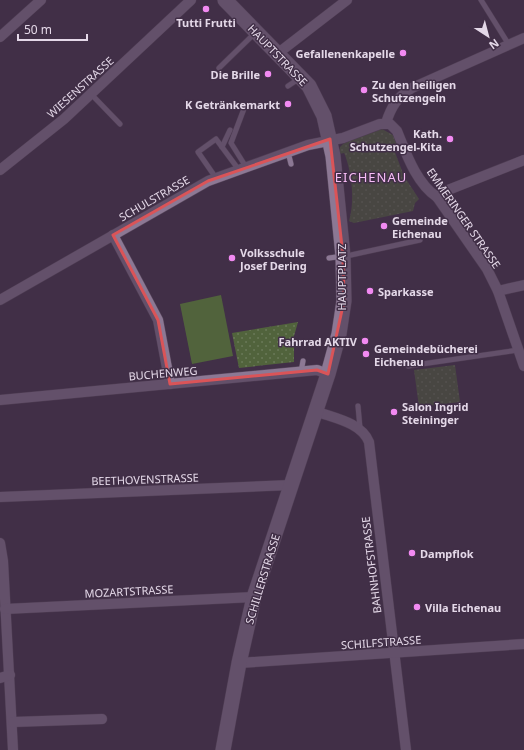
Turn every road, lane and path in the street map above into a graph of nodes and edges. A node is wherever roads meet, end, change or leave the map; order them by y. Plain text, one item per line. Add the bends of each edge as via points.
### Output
1 (41, 0) edge
2 (191, 0) edge
3 (225, 0) edge
4 (347, 0) edge
5 (481, 0) edge
6 (256, 32) junction
7 (0, 37) edge
8 (524, 38) edge
9 (508, 45) junction
10 (277, 54) junction
11 (219, 68) dead end
12 (300, 77) junction
13 (288, 86) dead end
14 (91, 94) junction
15 (245, 106) dead end
16 (386, 123) junction
17 (120, 124) dead end
18 (230, 130) dead end
19 (330, 139) junction
20 (222, 147) junction
21 (288, 152) junction
22 (524, 160) edge
23 (291, 164) dead end
24 (242, 169) junction
25 (0, 170) edge
26 (216, 178) junction
27 (437, 197) junction
28 (113, 235) junction
29 (420, 240) dead end
30 (336, 257) junction
31 (524, 285) edge
32 (498, 291) junction
33 (0, 300) edge
34 (521, 349) edge
35 (408, 366) dead end
36 (524, 366) edge
37 (328, 374) junction
38 (170, 384) junction
39 (0, 400) edge
40 (358, 406) dead end
41 (314, 411) junction
42 (360, 428) junction
43 (291, 484) junction
44 (0, 497) edge
45 (0, 543) edge
46 (2, 561) edge
47 (254, 597) junction
48 (5, 608) junction
49 (524, 644) edge
50 (394, 653) junction
51 (239, 663) junction
52 (10, 676) junction
53 (0, 678) edge
54 (102, 720) dead end
55 (13, 722) junction
56 (14, 750) edge
57 (223, 750) edge
58 (406, 750) edge

1 - 7 street
2 - 14 street, WIESENSTRASSE
3 - 6 main road, HAUPTSTRASSE
4 - 10 street
5 - 9 lane
6 - 10 main road, HAUPTSTRASSE
6 - 11 lane
8 - 9 street
9 - 16 street via 405,92 393,104
10 - 12 main road, HAUPTSTRASSE
12 - 13 lane
12 - 19 main road, HAUPTSTRASSE via 314,93
14 - 17 lane
14 - 25 street, WIESENSTRASSE
15 - 24 lane via 231,143
16 - 19 street via 343,138
16 - 27 street, EMMERINGER STRASSE via 397,131 409,161 428,192
18 - 20 lane
19 - 21 street, SCHULSTRASSE
19 - 30 main road, HAUPTPLATZ
20 - 24 lane
20 - 26 lane via 216,139 198,152
21 - 23 lane
21 - 24 street, SCHULSTRASSE
22 - 27 street via 448,190
24 - 26 street, SCHULSTRASSE
26 - 28 street, SCHULSTRASSE
27 - 32 street, EMMERINGER STRASSE via 455,215
28 - 33 street, SCHULSTRASSE
28 - 38 street via 158,320
29 - 30 lane
30 - 37 main road, HAUPTPLATZ via 344,301 339,334
31 - 32 street
32 - 34 street, EMMERINGER STRASSE
34 - 35 lane
34 - 36 street, EMMERINGER STRASSE
37 - 38 street, BUCHENWEG via 302,367
37 - 41 main road, HAUPTPLATZ
38 - 39 street, BUCHENWEG
40 - 42 lane
41 - 42 street
41 - 43 main road, SCHILLERSTRASSE
42 - 50 street, BAHNHOFSTRASSE via 369,442
43 - 44 street, BEETHOVENSTRASSE
43 - 47 main road, SCHILLERSTRASSE
45 - 46 street
46 - 48 street
47 - 48 street, MOZARTSTRASSE
47 - 51 main road, SCHILLERSTRASSE
48 - 52 street
49 - 50 street, SCHILFSTRASSE
50 - 51 street, SCHILFSTRASSE
50 - 58 street, BAHNHOFSTRASSE
51 - 57 main road, SCHILLERSTRASSE
52 - 53 street
52 - 55 street
54 - 55 street
55 - 56 street

